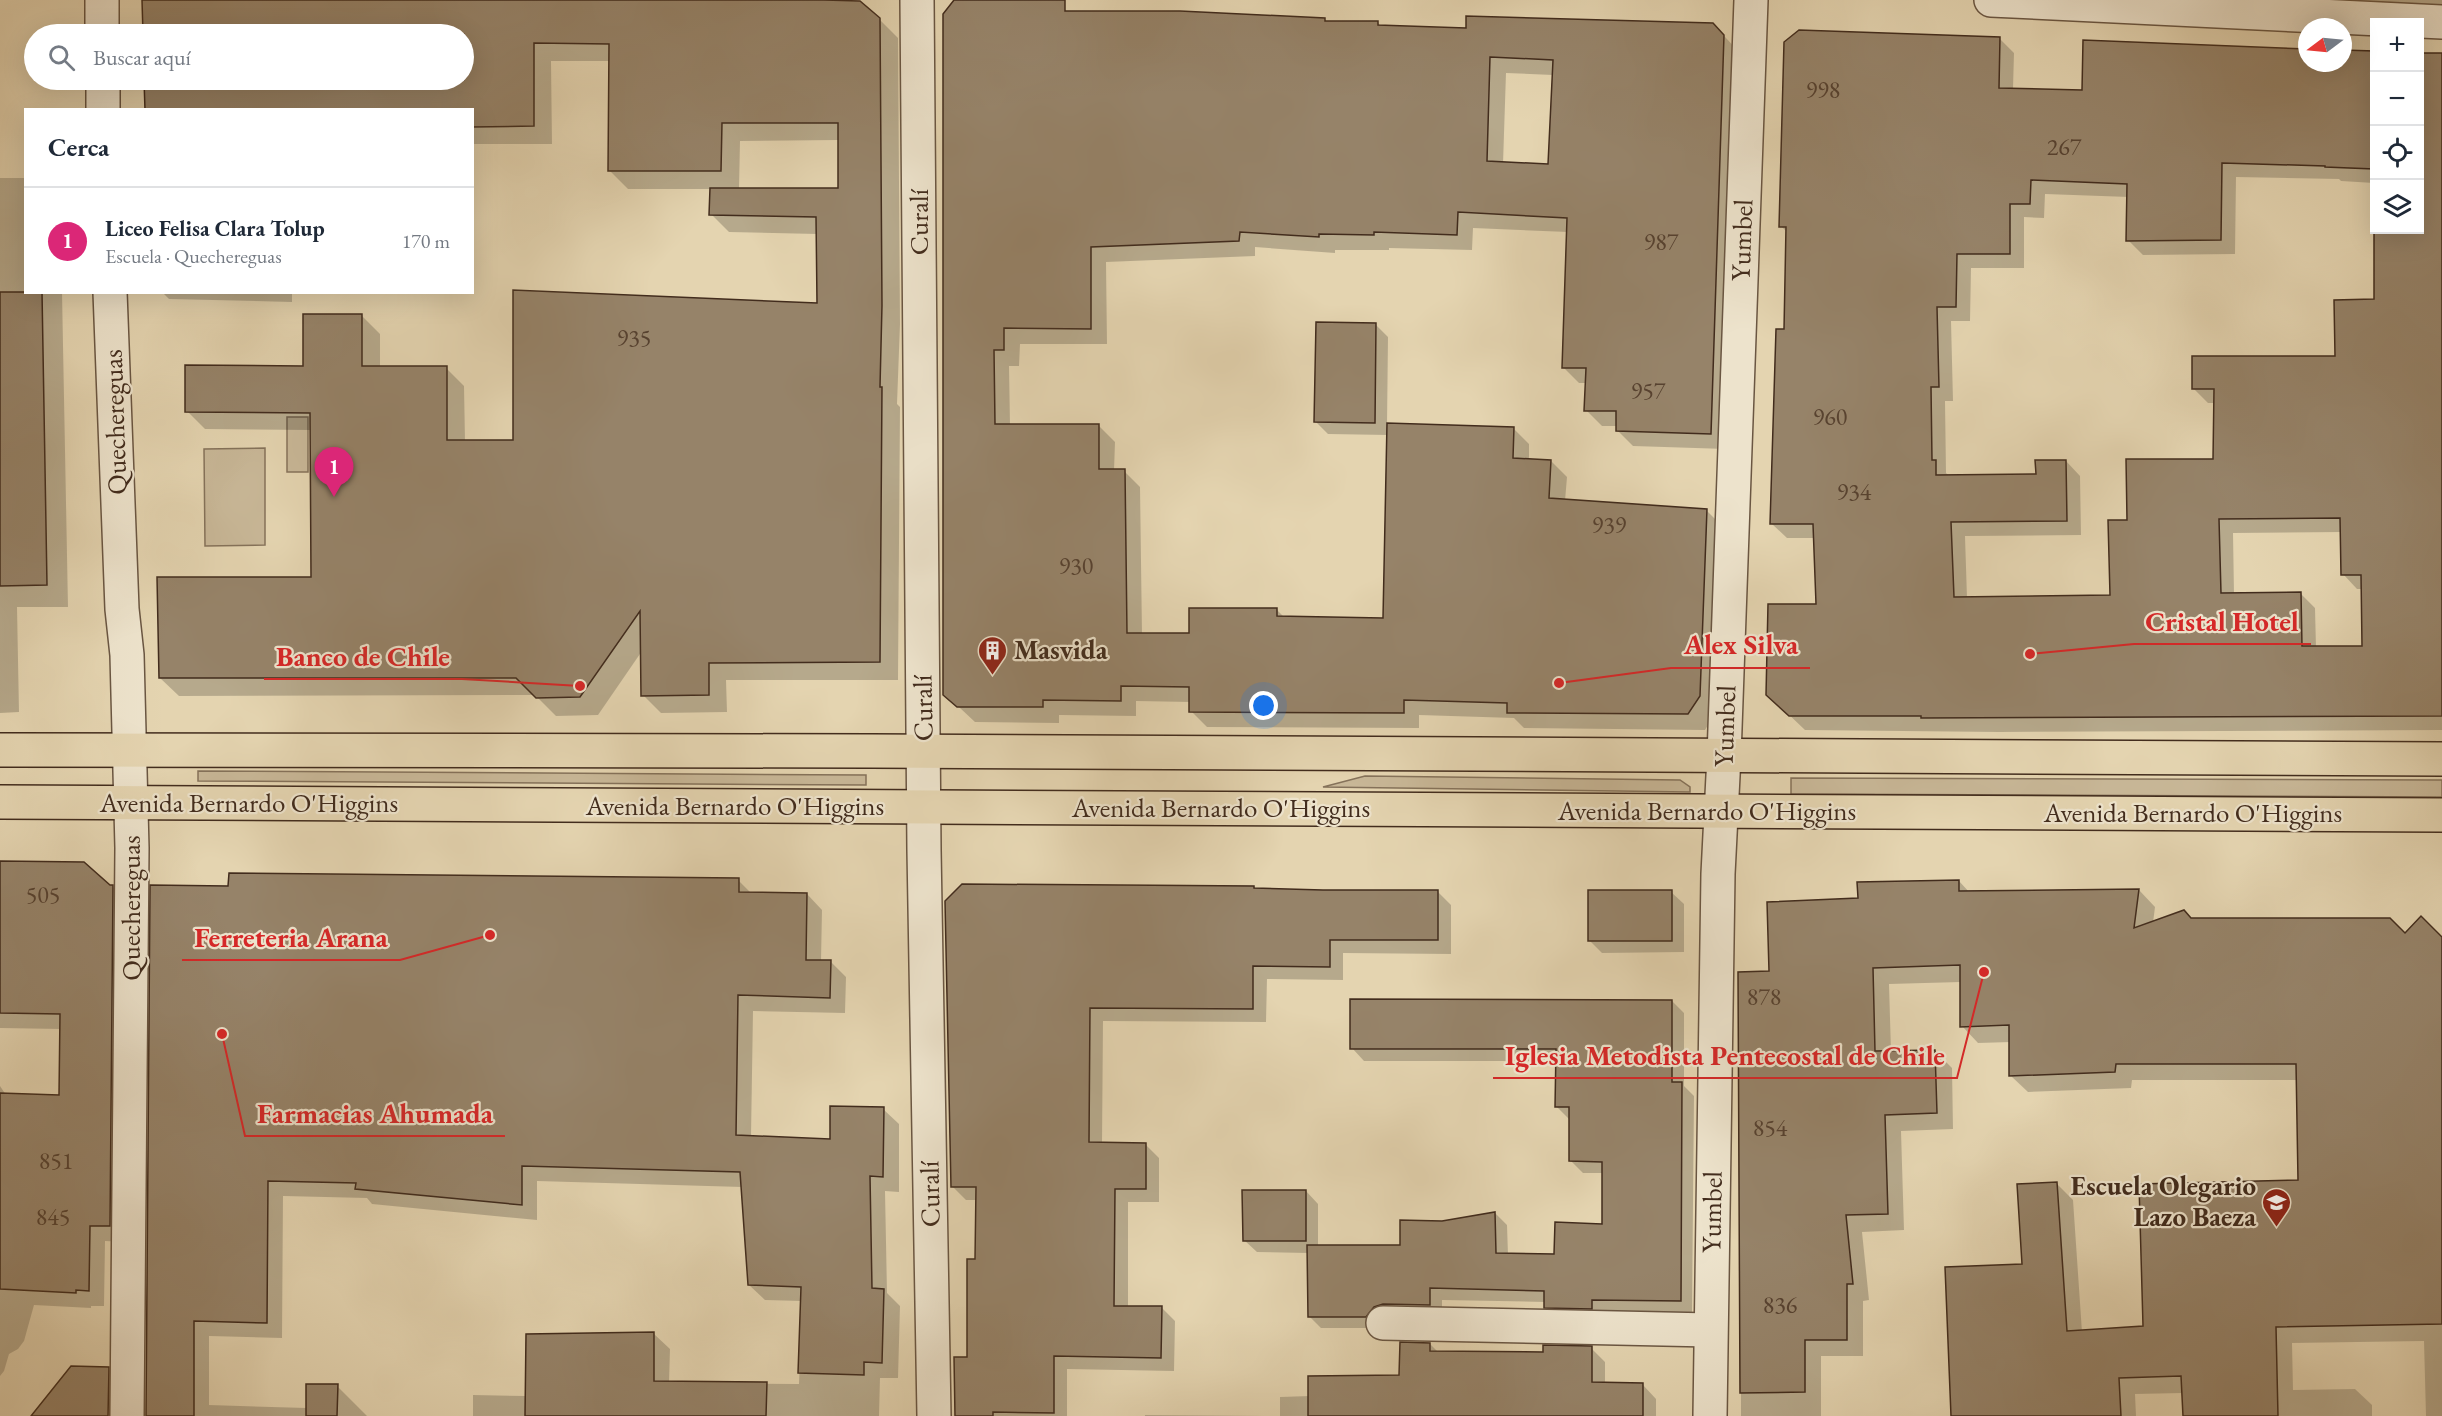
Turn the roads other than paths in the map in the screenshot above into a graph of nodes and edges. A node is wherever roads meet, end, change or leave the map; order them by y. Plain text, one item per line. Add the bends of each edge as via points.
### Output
1 (102, 0) edge
2 (917, 0) edge
3 (1751, 0) edge
4 (1991, 0) edge
5 (2442, 22) edge
6 (102, 24) edge
7 (103, 90) edge
8 (103, 108) edge
9 (110, 294) edge
10 (0, 750) edge
11 (130, 750) junction
12 (924, 752) junction
13 (1724, 756) junction
14 (2442, 759) edge
15 (0, 802) edge
16 (132, 802) junction
17 (924, 807) junction
18 (1722, 811) junction
19 (2442, 815) edge
20 (1383, 1323) dead end
21 (1710, 1330) junction
22 (127, 1416) edge
23 (934, 1416) edge
24 (1710, 1416) edge

1 - 6 street
2 - 12 street, Curalí
3 - 13 street, Yumbel
4 - 5 street
7 - 8 street
9 - 11 street, Quechereguas
10 - 11 main road, Avenida Bernardo O'Higgins
11 - 12 main road, Avenida Bernardo O'Higgins
11 - 16 street, Quechereguas
12 - 13 main road, Avenida Bernardo O'Higgins
12 - 17 street, Curalí
13 - 14 main road, Avenida Bernardo O'Higgins
13 - 18 street, Yumbel
15 - 16 main road, Avenida Bernardo O'Higgins
16 - 17 main road, Avenida Bernardo O'Higgins
16 - 22 street, Quechereguas
17 - 18 main road, Avenida Bernardo O'Higgins
17 - 23 street, Curalí
18 - 19 main road, Avenida Bernardo O'Higgins
18 - 21 street, Yumbel
20 - 21 street
21 - 24 street, Yumbel

